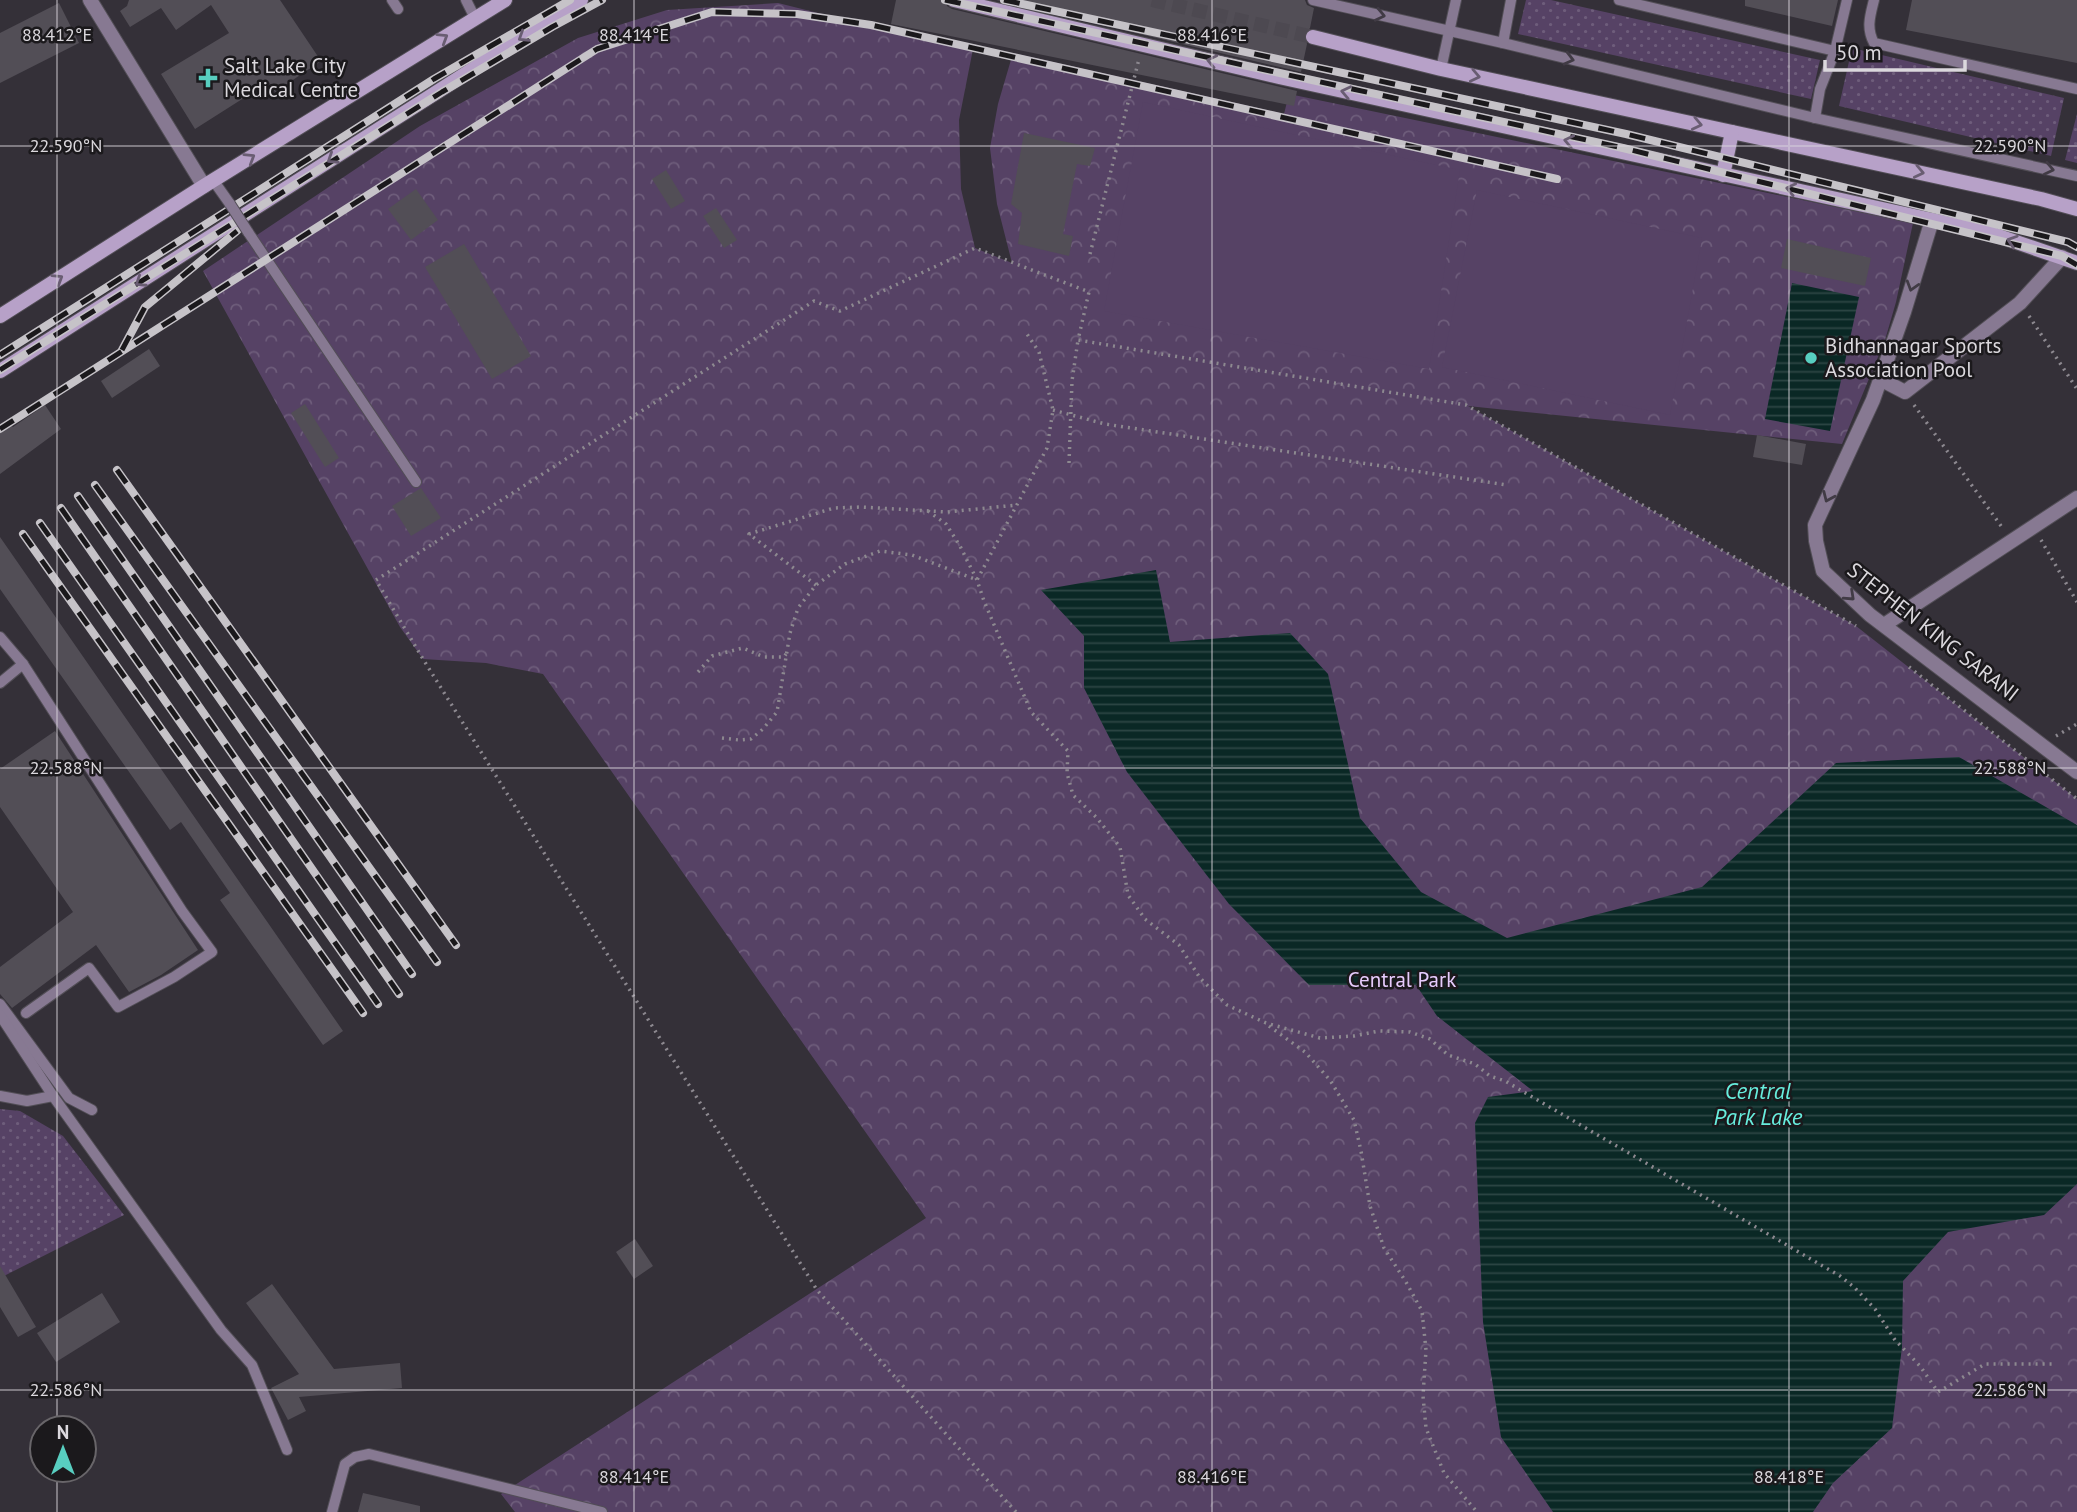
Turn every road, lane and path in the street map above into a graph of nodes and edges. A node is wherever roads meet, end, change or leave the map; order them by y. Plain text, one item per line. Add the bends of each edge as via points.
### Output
1 (90, 0) edge
2 (466, 0) edge
3 (505, 0) edge
4 (581, 0) edge
5 (954, 0) edge
6 (1313, 0) edge
7 (1456, 0) edge
8 (1511, 0) edge
9 (1619, 0) edge
10 (1847, 0) edge
11 (1874, 0) edge
12 (475, 18) junction
13 (1449, 31) junction
14 (1313, 37) tunnel mouth
15 (1503, 43) junction
16 (1143, 45) junction
17 (1835, 51) junction
18 (1441, 69) junction
19 (2077, 89) edge
20 (1815, 118) junction
21 (1731, 132) junction
22 (1723, 175) junction
23 (2077, 176) edge
24 (209, 183) junction
25 (2077, 209) edge
26 (1932, 220) junction
27 (1090, 254) dead end
28 (2062, 257) junction
29 (2077, 262) edge
30 (2020, 303) junction
31 (0, 316) edge
32 (1025, 331) dead end
33 (1078, 340) junction
34 (0, 371) edge
35 (1881, 379) junction
36 (2077, 389) edge
37 (1905, 392) junction
38 (1053, 410) junction
39 (1071, 414) junction
40 (1069, 463) dead end
41 (416, 482) dead end
42 (1507, 485) dead end
43 (2077, 498) edge
44 (1017, 505) junction
45 (928, 511) junction
46 (2034, 527) junction
47 (2012, 541) junction
48 (977, 580) junction
49 (816, 585) junction
50 (2077, 602) edge
51 (1884, 625) junction
52 (1856, 626) dead end
53 (0, 637) edge
54 (786, 653) junction
55 (1899, 660) dead end
56 (23, 664) junction
57 (698, 672) dead end
58 (0, 683) edge
59 (2077, 724) edge
60 (722, 738) dead end
61 (2042, 744) junction
62 (2077, 772) edge
63 (2077, 799) edge
64 (0, 1004) edge
65 (26, 1013) dead end
66 (0, 1015) edge
67 (1266, 1023) junction
68 (6, 1028) edge
69 (0, 1096) edge
70 (53, 1096) junction
71 (92, 1110) dead end
72 (2055, 1364) dead end
73 (287, 1450) dead end
74 (332, 1512) edge
75 (602, 1512) edge
76 (1016, 1512) edge
77 (1477, 1512) edge

1 - 24 street
2 - 12 lane
3 - 12 main road
4 -> 34 main road
5 - 16 main road
6 -> 13 lane
7 - 13 lane
8 - 15 lane
9 - 17 lane
10 - 17 lane
11 - 19 lane via 1868,21 1874,43
24 -> 12 main road
13 - 15 lane
13 - 18 lane
14 - 18 main road
15 -> 20 lane
22 -> 16 main road
16 - 27 path
17 - 20 lane via 1820,89
18 -> 21 main road
20 -> 23 lane
21 - 22 main road
21 -> 25 main road
26 -> 22 main road
31 -> 24 main road
24 - 41 lane, bridge via 230,204
28 -> 26 main road via 1987,232
26 -> 35 street
28 - 29 main road
28 - 30 street
30 - 36 path
30 - 37 street
32 - 38 path via 1039,352
33 - 39 path
33 - 52 path via 1466,405
33 - 76 path via 1089,292 975,248 840,311 814,301 376,580 817,1290
35 - 37 street
35 -> 51 street, STEPHEN KING SARANI via 1815,525 1823,571
37 - 47 path
38 - 39 path
38 - 44 path via 1047,448
39 - 40 path
39 - 42 path via 1105,424
43 - 46 street
44 - 45 path
44 - 48 path
45 - 48 path via 946,524
45 - 49 path via 834,508 749,534
46 - 47 street
46 - 50 path
47 - 51 street
48 - 49 path via 912,555 880,551 845,564
48 - 67 path via 1031,712 1068,751 1073,796 1120,847 1128,895 1145,919 1180,945 1200,978 1227,1005
49 - 54 path via 798,608
51 - 61 street, STEPHEN KING SARANI
53 - 56 lane
54 - 57 path via 784,657 764,657 743,648 712,656
54 - 60 path via 777,712 751,739
55 - 63 path
56 - 58 lane
56 - 65 lane via 212,952 118,1007 89,968
59 - 61 path
61 - 62 street, STEPHEN KING SARANI
64 - 71 lane via 68,1098
66 - 68 lane
67 - 72 path via 1320,1038 1379,1031 1410,1032 1430,1039 1448,1055 1475,1064 1840,1276 1875,1309 1938,1392 1985,1364
67 - 77 path via 1305,1052 1330,1080 1354,1120 1370,1206 1384,1248 1422,1311 1426,1428 1444,1473
68 - 70 lane
69 - 70 lane via 27,1101
70 - 73 lane via 251,1365
74 - 75 lane via 345,1464 369,1454

